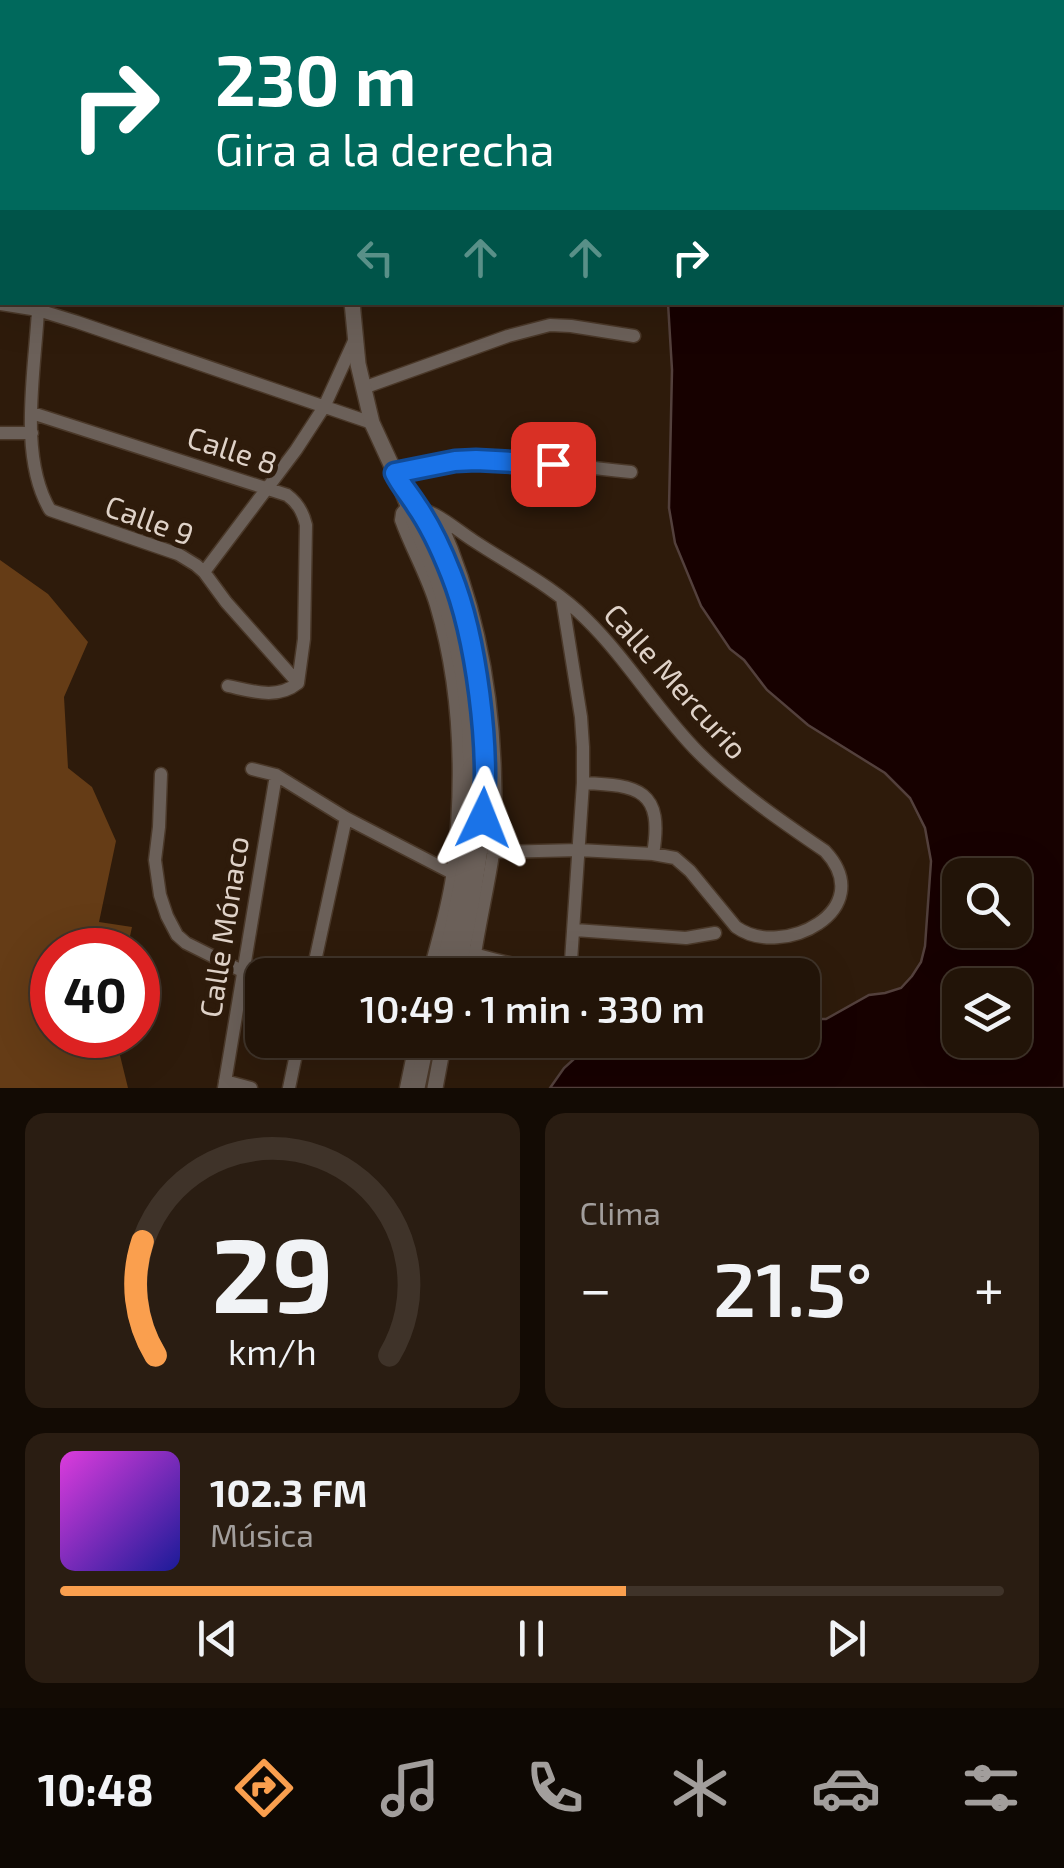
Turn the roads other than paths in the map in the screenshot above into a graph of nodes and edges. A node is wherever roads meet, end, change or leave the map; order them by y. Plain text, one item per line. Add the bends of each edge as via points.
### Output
1 (6, 305) edge
2 (352, 305) edge
3 (38, 310) junction
4 (634, 336) dead end
5 (354, 339) junction
6 (363, 388) junction
7 (324, 407) junction
8 (32, 414) junction
9 (372, 423) junction
10 (0, 432) edge
11 (32, 433) junction
12 (630, 472) dead end
13 (398, 479) junction
14 (268, 488) junction
15 (412, 507) junction
16 (440, 519) junction
17 (204, 572) junction
18 (562, 598) junction
19 (298, 684) junction
20 (228, 686) dead end
21 (252, 769) dead end
22 (161, 774) dead end
23 (276, 775) junction
24 (583, 783) junction
25 (346, 818) junction
26 (487, 846) junction
27 (579, 850) junction
28 (652, 854) junction
29 (463, 879) junction
30 (575, 930) junction
31 (715, 933) dead end
32 (468, 952) junction
33 (316, 958) edge
34 (435, 958) edge
35 (445, 958) edge
36 (465, 958) edge
37 (242, 970) junction
38 (296, 1058) edge
39 (412, 1058) edge
40 (424, 1058) edge
41 (440, 1058) edge
42 (224, 1085) edge
43 (251, 1088) edge
44 (290, 1088) edge
45 (406, 1088) edge
46 (418, 1088) edge
47 (434, 1088) edge

1 - 3 street
2 - 5 street
3 - 7 street
3 - 8 street
4 - 6 street via 572,326 532,328
5 - 6 street
5 - 7 street
6 - 9 street
7 - 9 street
7 - 14 street
8 - 11 street
8 - 14 street, Calle 8
9 - 13 street
10 - 11 street
11 - 17 street, Calle 9 via 50,510 178,554
12 - 13 street via 476,460
13 - 15 street
14 - 17 street
14 - 19 street, Calle 8 via 294,500 306,525
15 - 16 street, Calle Mercurio
15 - 26 street via 451,573 470,648 482,729
15 - 29 street via 452,624 470,731
15 - 29 street via 401,520 435,604 454,698
16 - 18 street, Calle Mercurio
16 - 26 street via 471,602 490,698 496,799
17 - 19 street, Calle 9
18 - 24 street via 581,716
18 - 28 street, Calle Mercurio via 620,656 695,750 742,793 826,851 842,885 838,904 815,926 754,936 736,927 682,862
19 - 20 street via 274,694
21 - 23 street
22 - 37 street via 154,860 167,916 186,943
23 - 25 street
23 - 37 street, Calle Mónaco
24 - 27 street
24 - 28 street via 642,792 655,818
25 - 29 street
25 - 33 street
26 - 27 street, Calle Mercurio
26 - 29 street
26 - 32 street
27 - 28 street, Calle Mercurio
27 - 30 street
29 - 32 street
29 - 34 street
29 - 35 street
30 - 31 street via 686,938
30 - 32 street via 567,966
32 - 36 street
37 - 42 street, Calle Mónaco
38 - 44 street
39 - 45 street
40 - 46 street
41 - 47 street
42 - 43 street

